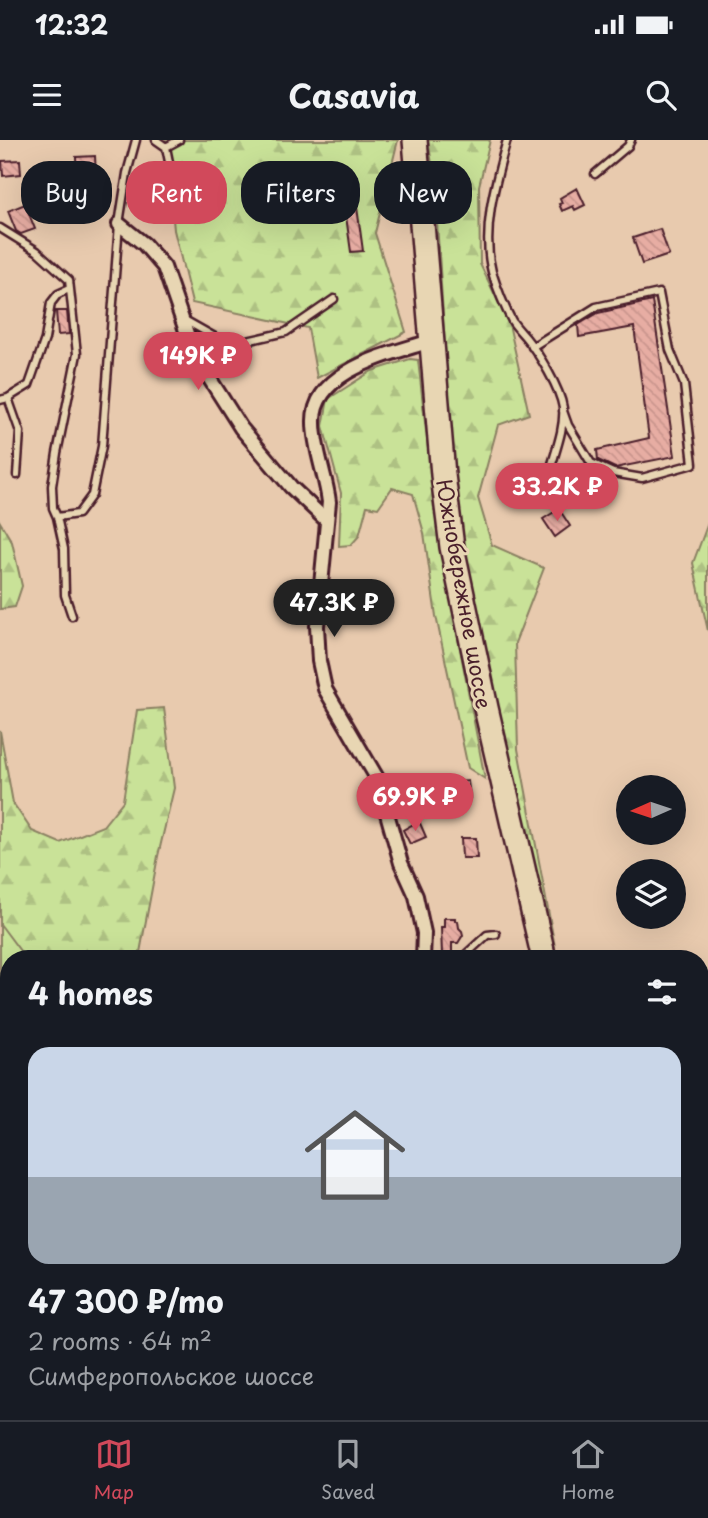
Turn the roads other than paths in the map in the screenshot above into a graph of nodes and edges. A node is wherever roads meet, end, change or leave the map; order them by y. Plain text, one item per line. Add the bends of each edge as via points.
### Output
1 (135, 140) edge
2 (156, 140) edge
3 (179, 140) edge
4 (407, 140) edge
5 (415, 140) edge
6 (507, 140) edge
7 (631, 140) edge
8 (166, 147) junction
9 (169, 161) edge
10 (595, 174) dead end
11 (119, 224) junction
12 (0, 228) edge
13 (69, 289) junction
14 (334, 299) dead end
15 (181, 317) junction
16 (424, 343) junction
17 (532, 347) junction
18 (4, 399) edge
19 (563, 411) junction
20 (550, 471) dead end
21 (17, 475) dead end
22 (57, 517) junction
23 (327, 521) junction
24 (72, 616) dead end
25 (496, 934) dead end
26 (423, 950) edge
27 (470, 950) edge
28 (533, 950) edge
29 (542, 950) edge

1 - 11 lane
2 - 8 lane
3 - 8 lane
4 - 16 highway, Южнобережное шоссе
5 - 29 highway, Южнобережное шоссе via 452,547
6 - 17 lane via 492,210 492,270 513,323
7 - 10 lane
8 - 9 lane
11 - 15 street via 164,267
11 - 22 lane via 102,446 92,495 78,514
12 - 13 lane via 56,267 69,280
13 - 18 lane via 51,303 45,340 29,385
13 - 22 lane via 78,354 52,486
14 - 15 lane via 286,332 229,345
15 - 23 street via 194,354 241,428
16 - 23 street via 350,369 321,396 314,422 327,483
16 - 28 highway, Южнобережное шоссе via 444,547
17 - 19 lane via 555,385
17 - 19 lane via 596,307 659,293 670,350 684,384 693,464 642,478 613,474 591,463
18 - 21 lane via 20,432
19 - 20 lane
22 - 24 lane via 64,549 65,595
23 - 26 street via 317,626 325,689 377,778 401,863 416,896
25 - 27 lane via 486,935

